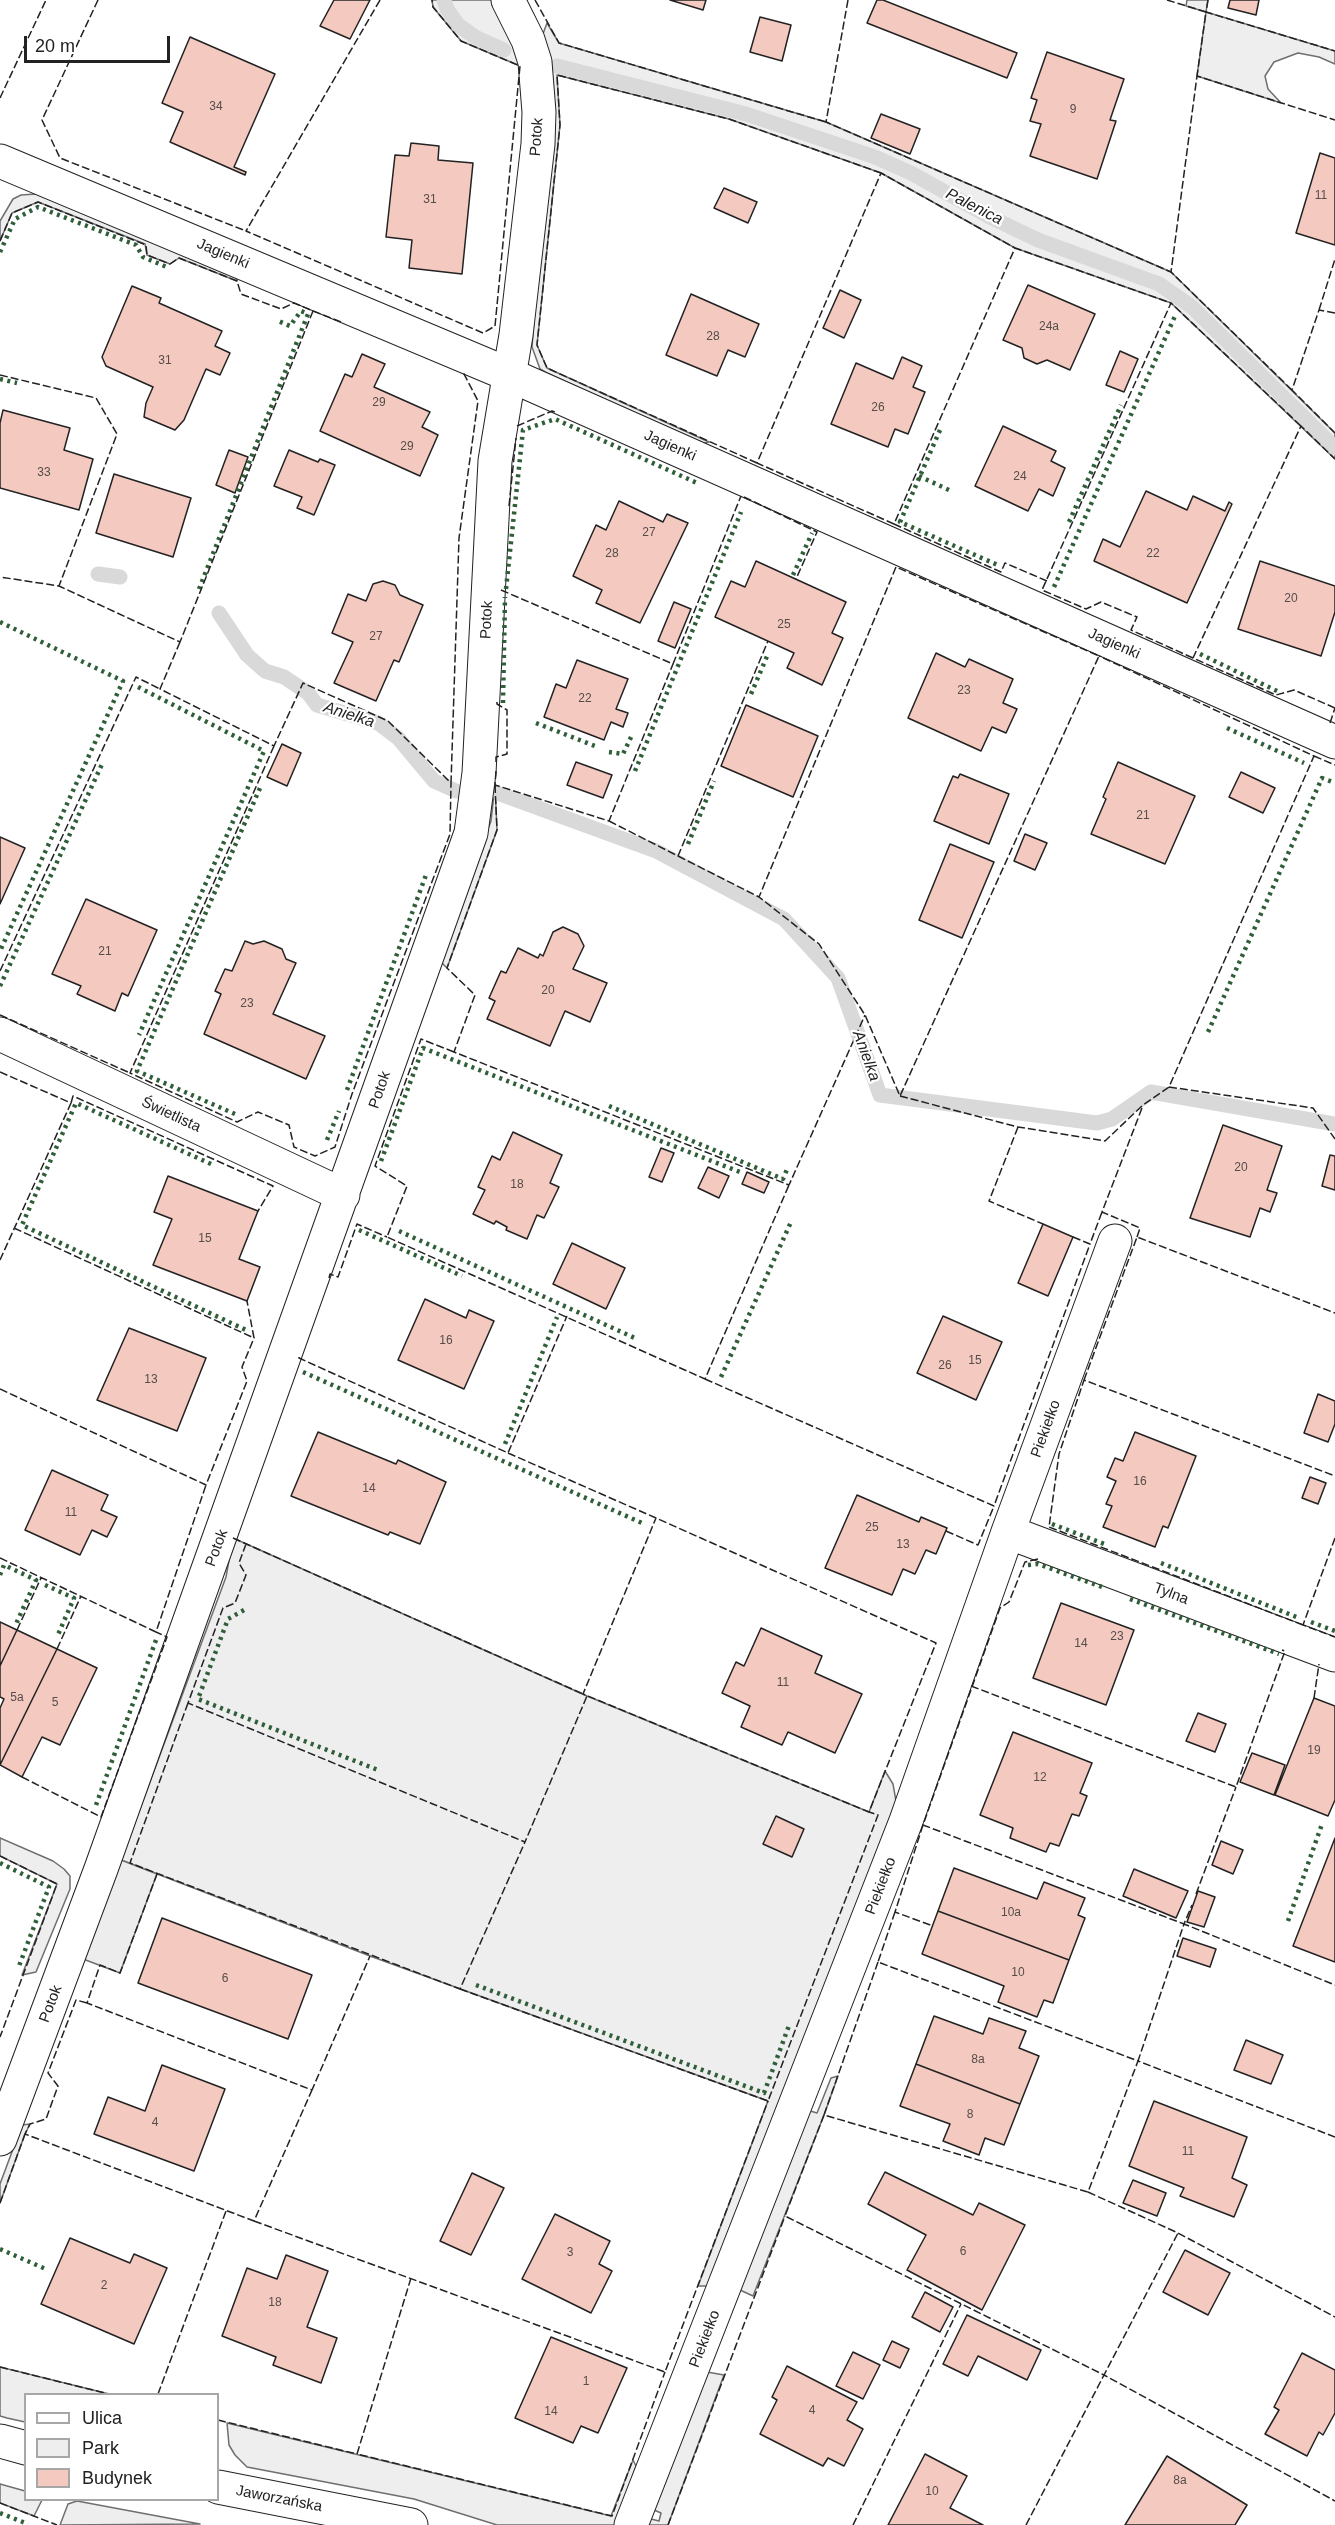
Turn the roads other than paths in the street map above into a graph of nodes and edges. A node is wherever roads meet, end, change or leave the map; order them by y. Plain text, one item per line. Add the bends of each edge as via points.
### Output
1 (508, 0) edge
2 (0, 161) edge
3 (510, 375) junction
4 (1335, 742) edge
5 (0, 1034) edge
6 (343, 1196) junction
7 (1114, 1241) dead end
8 (1008, 1532) junction
9 (1335, 1655) edge
10 (0, 2139) edge
11 (0, 2440) edge
12 (24, 2447) edge
13 (219, 2487) edge
14 (411, 2525) edge
15 (631, 2525) edge

1 - 3 street, Potok via 535,62 539,112
2 - 3 street, Jagienki
3 - 4 street, Jagienki
3 - 6 street, Potok via 495,461 479,773 471,833
5 - 6 street, Świetlista
6 - 10 street, Potok
7 - 8 street, Piekiełko
8 - 9 street, Tylna
8 - 15 street, Piekiełko via 906,1821
11 - 12 street
13 - 14 street, Jaworzańska

